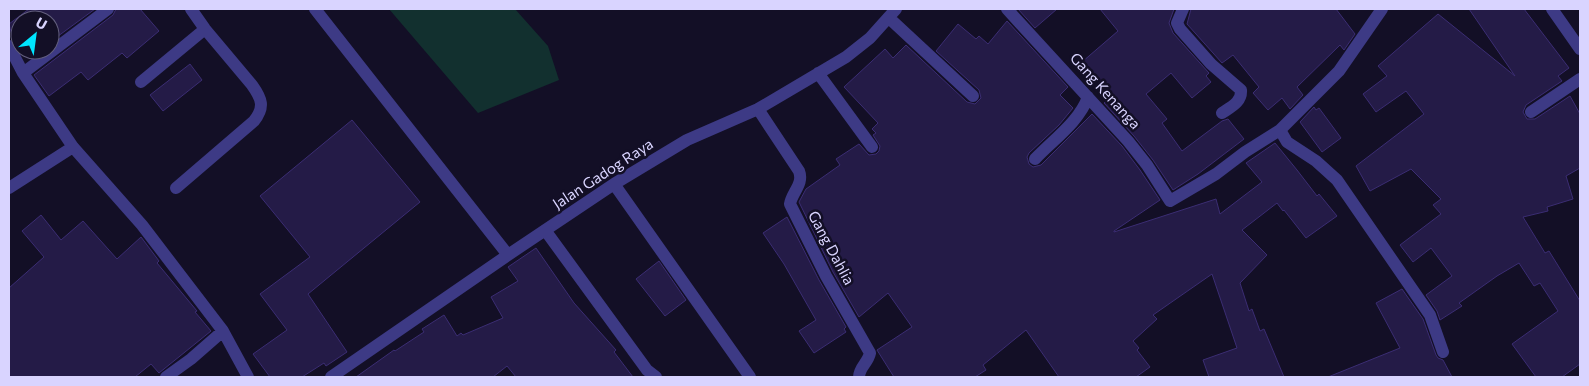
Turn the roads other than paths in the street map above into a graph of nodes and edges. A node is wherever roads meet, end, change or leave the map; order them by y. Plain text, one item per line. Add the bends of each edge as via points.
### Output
1 (108, 9) edge
2 (191, 9) edge
3 (315, 9) edge
4 (1007, 9) edge
5 (1182, 9) edge
6 (1382, 9) edge
7 (1552, 9) edge
8 (893, 13) edge
9 (205, 29) junction
10 (9, 46) edge
11 (1580, 49) edge
12 (23, 73) junction
13 (818, 73) junction
14 (1580, 78) edge
15 (141, 82) dead end
16 (974, 96) dead end
17 (1088, 97) junction
18 (758, 109) junction
19 (1531, 112) dead end
20 (1222, 113) dead end
21 (1280, 130) junction
22 (73, 147) junction
23 (872, 147) dead end
24 (1035, 159) dead end
25 (614, 184) junction
26 (9, 188) edge
27 (176, 188) dead end
28 (545, 230) junction
29 (508, 255) junction
30 (222, 331) junction
31 (1442, 352) dead end
32 (166, 377) edge
33 (248, 377) edge
34 (331, 377) edge
35 (656, 377) edge
36 (750, 377) edge
37 (859, 377) edge

1 - 12 street
2 - 9 street
3 - 29 street
4 - 17 street, Gang Kenanga
5 - 20 street via 1177,23 1180,29 1212,64 1242,90 1239,101
6 - 21 street via 1339,71
7 - 11 street
8 - 13 street, Jalan Gadog Raya via 870,38
8 - 16 street
9 - 15 street
9 - 27 street via 252,85 262,106 254,121
10 - 12 street
12 - 22 street
13 - 18 street, Jalan Gadog Raya
13 - 23 street
14 - 19 street
17 - 21 street, Gang Kenanga via 1147,165 1170,201
17 - 24 street via 1073,122
18 - 25 street, Jalan Gadog Raya via 687,140
18 - 37 street, Gang Dahlia via 802,177 790,204 870,353
21 - 31 street via 1287,142 1337,180 1430,315
22 - 26 street
22 - 30 street via 142,225
25 - 28 street, Jalan Gadog Raya
25 - 36 street
28 - 29 street, Jalan Gadog Raya
28 - 35 street via 647,370
29 - 34 street, Jalan Gadog Raya
30 - 32 street
30 - 33 street

